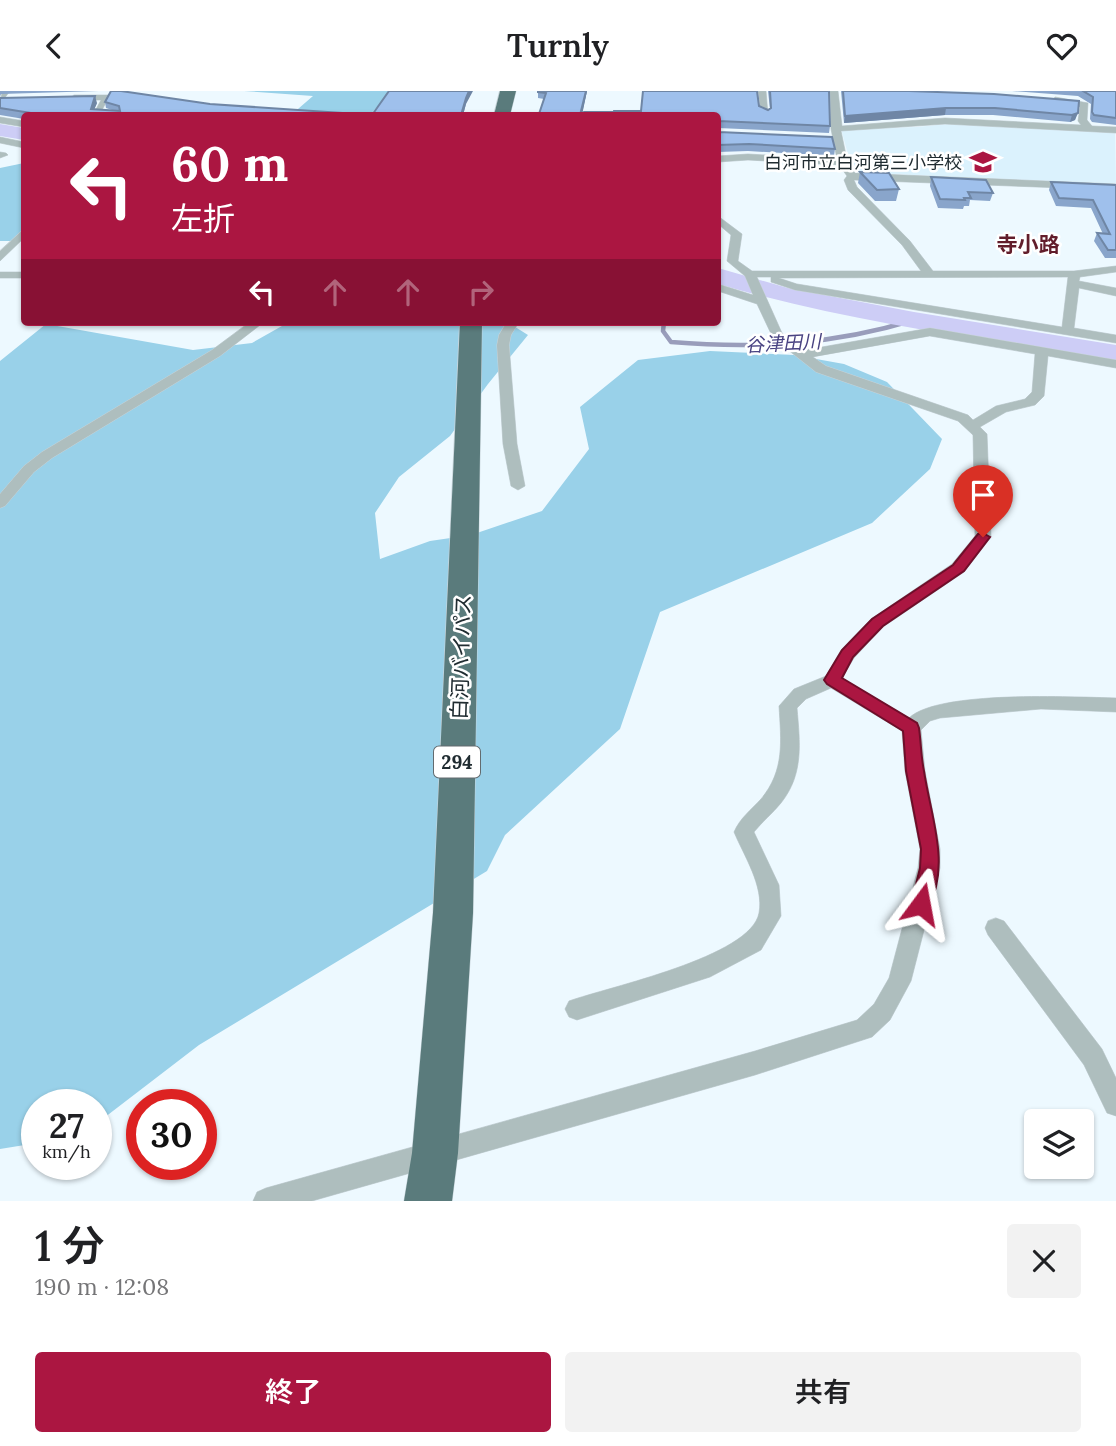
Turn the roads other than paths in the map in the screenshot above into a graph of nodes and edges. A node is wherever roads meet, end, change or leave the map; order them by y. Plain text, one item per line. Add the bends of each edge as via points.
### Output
1 (508, 91) edge
2 (762, 91) edge
3 (834, 91) edge
4 (67, 98) edge
5 (1044, 99) edge
6 (102, 112) edge
7 (503, 112) edge
8 (765, 113) edge
9 (0, 120) edge
10 (21, 124) edge
11 (1087, 126) junction
12 (838, 128) junction
13 (1116, 129) edge
14 (825, 138) edge
15 (838, 139) junction
16 (0, 140) edge
17 (21, 144) edge
18 (721, 159) edge
19 (843, 162) junction
20 (852, 176) junction
21 (1116, 187) edge
22 (721, 221) edge
23 (21, 236) edge
24 (0, 258) edge
25 (1116, 269) edge
26 (754, 274) junction
27 (0, 275) edge
28 (21, 275) edge
29 (931, 276) junction
30 (1074, 279) junction
31 (721, 288) edge
32 (1116, 292) edge
33 (761, 302) junction
34 (254, 326) edge
35 (471, 326) edge
36 (511, 326) edge
37 (1067, 332) junction
38 (1116, 339) edge
39 (1042, 351) junction
40 (798, 353) junction
41 (1116, 364) edge
42 (972, 426) junction
43 (518, 486) dead end
44 (0, 503) edge
45 (832, 680) junction
46 (1116, 705) edge
47 (911, 728) junction
48 (996, 927) dead end
49 (577, 1009) dead end
50 (1116, 1104) edge
51 (435, 1153) junction
52 (266, 1201) edge
53 (428, 1201) edge

1 - 7 highway
2 - 8 street
3 - 12 street
4 - 6 street via 107,97 97,111
5 - 11 street via 1085,105 1082,121
9 - 10 street
11 - 12 street via 943,117 916,125
11 - 13 street
12 - 15 street
14 - 15 street
15 - 19 street
16 - 17 street
18 - 19 street
19 - 20 street
20 - 21 street
20 - 29 street via 852,188
22 - 26 street via 737,234 731,260
23 - 24 street
25 - 30 street
26 - 29 street
26 - 33 street
26 - 37 street via 795,287
27 - 28 street
29 - 30 street
30 - 32 street
30 - 37 street
31 - 33 street
33 - 40 street via 777,335
34 - 44 street via 47,455
35 - 51 highway, 白河バイパス / 294 via 453,913
36 - 43 street via 503,348 507,432
37 - 38 street
39 - 40 street via 930,332
39 - 41 street
39 - 42 street via 1039,393 1030,402 1001,409
40 - 42 street via 821,369 963,418
42 - 45 street via 979,434 983,537 958,568 877,623 847,654
45 - 47 street
45 - 49 street via 800,694 788,706 792,763 784,784 746,825 744,832 768,885 770,916 753,943 702,970
46 - 47 street via 1041,702 940,711 923,716
47 - 51 street via 929,868 900,981 882,1012 864,1029
48 - 50 street via 1093,1057
51 - 52 street
51 - 53 highway, 白河バイパス / 294

